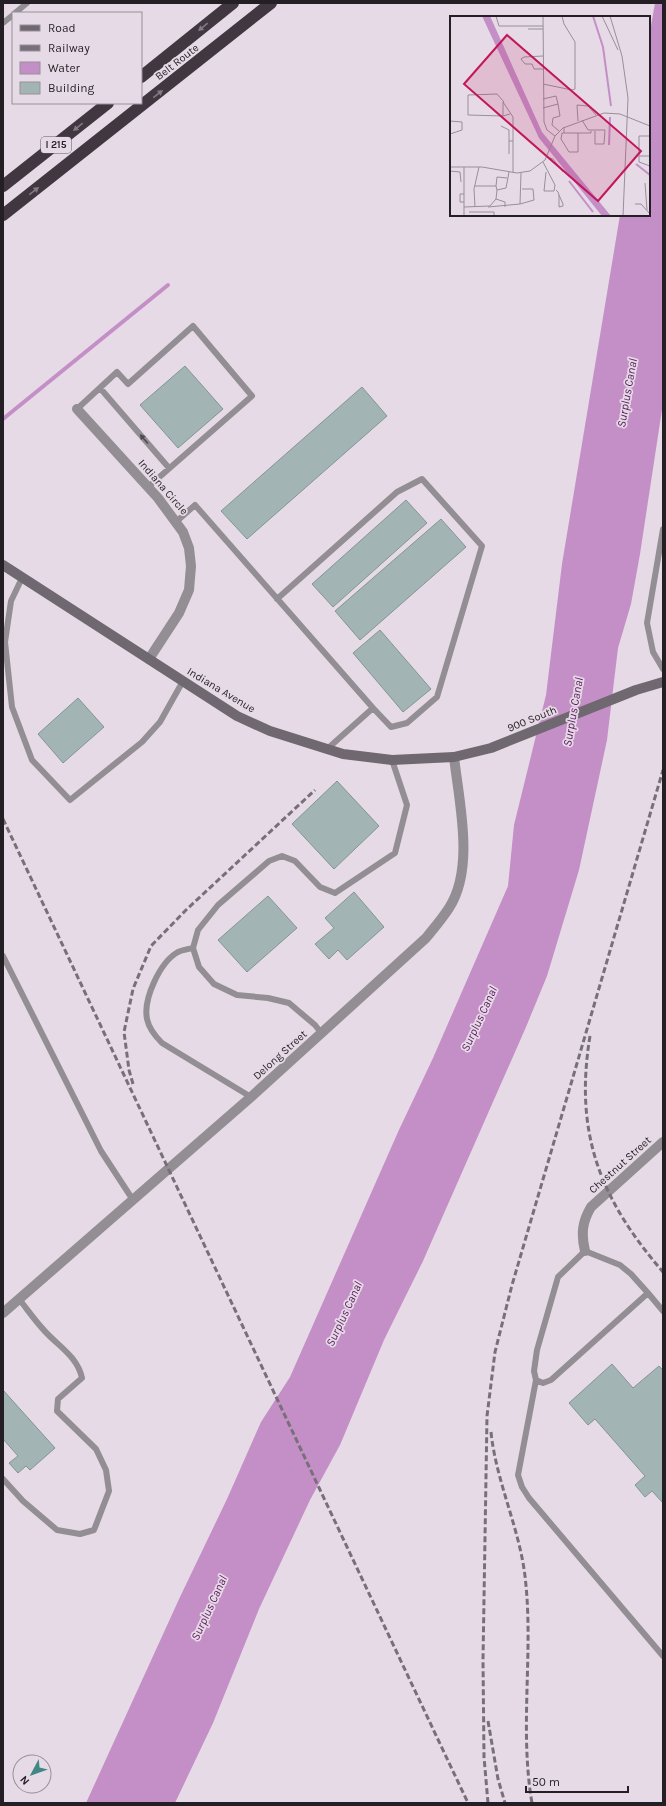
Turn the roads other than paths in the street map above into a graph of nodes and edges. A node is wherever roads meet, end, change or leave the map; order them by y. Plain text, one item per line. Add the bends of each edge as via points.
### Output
1 (27, 3) edge
2 (233, 3) edge
3 (271, 3) edge
4 (16, 12) edge
5 (12, 16) edge
6 (3, 23) edge
7 (142, 76) edge
8 (107, 104) edge
9 (3, 186) edge
10 (3, 215) edge
11 (100, 388) junction
12 (77, 409) joint
13 (169, 468) junction
14 (148, 487) junction
15 (177, 521) junction
16 (663, 529) edge
17 (3, 565) edge
18 (22, 578) junction
19 (277, 599) junction
20 (150, 659) junction
21 (663, 669) edge
22 (183, 681) junction
23 (663, 682) edge
24 (373, 708) junction
25 (326, 750) junction
26 (454, 757) junction
27 (392, 760) junction
28 (192, 948) junction
29 (3, 956) edge
30 (322, 1034) junction
31 (251, 1097) junction
32 (663, 1142) edge
33 (133, 1200) junction
34 (585, 1251) junction
35 (648, 1293) junction
36 (19, 1299) junction
37 (663, 1311) edge
38 (3, 1312) edge
39 (536, 1380) junction
40 (3, 1479) edge
41 (663, 1656) edge

1 - 4 lane
2 -> 7 highway, Belt Route
10 -> 3 highway, Belt Route / I 215
5 - 6 lane
8 -> 9 highway, I 215
11 - 12 lane
13 -> 11 lane
11 - 13 lane via 117,372 128,384 193,326 252,396
12 - 14 street, Indiana Circle
13 - 14 lane
14 - 15 street, Indiana Circle
15 - 19 lane via 195,505
15 - 20 street, Indiana Circle via 189,548 189,590 179,613
16 - 21 lane via 647,623 653,652
17 - 18 street, Indiana Avenue
18 - 20 street, Indiana Avenue
18 - 22 lane via 11,601 5,642 12,707 32,760 70,800 142,742 160,722
19 - 24 lane
19 - 24 lane via 397,492 422,479 482,546 436,697 407,723 390,727
20 - 22 street, Indiana Avenue
22 - 25 street, Indiana Avenue via 237,716 270,732
23 - 26 street, 900 South via 636,690 491,748
24 - 25 lane
25 - 27 street, Indiana Avenue
26 - 27 street, Indiana Avenue
26 - 30 street, Delong Street via 463,867 458,888 449,908 421,943
27 - 28 lane via 407,805 395,853 335,893 320,887 294,861 282,856 269,861 218,905 198,930
28 - 30 lane via 198,967 214,984 238,995 289,1003 316,1025
28 - 31 lane via 178,952 165,963 147,1003 147,1019 153,1033 162,1043
29 - 33 lane via 101,1151
30 - 31 street, Delong Street
31 - 33 street, Delong Street
32 - 34 street, Chestnut Street via 591,1207 583,1226
33 - 36 street, Delong Street
34 - 35 lane via 620,1265
34 - 39 lane via 558,1277 537,1350 534,1371
35 - 37 lane
35 - 39 lane via 551,1380 543,1383
36 - 38 street, Delong Street
36 - 40 lane via 42,1329 74,1358 80,1367 82,1378 58,1399 57,1410 96,1448 106,1470 109,1491 94,1530 80,1534 56,1530
39 - 41 lane via 518,1475 522,1487

